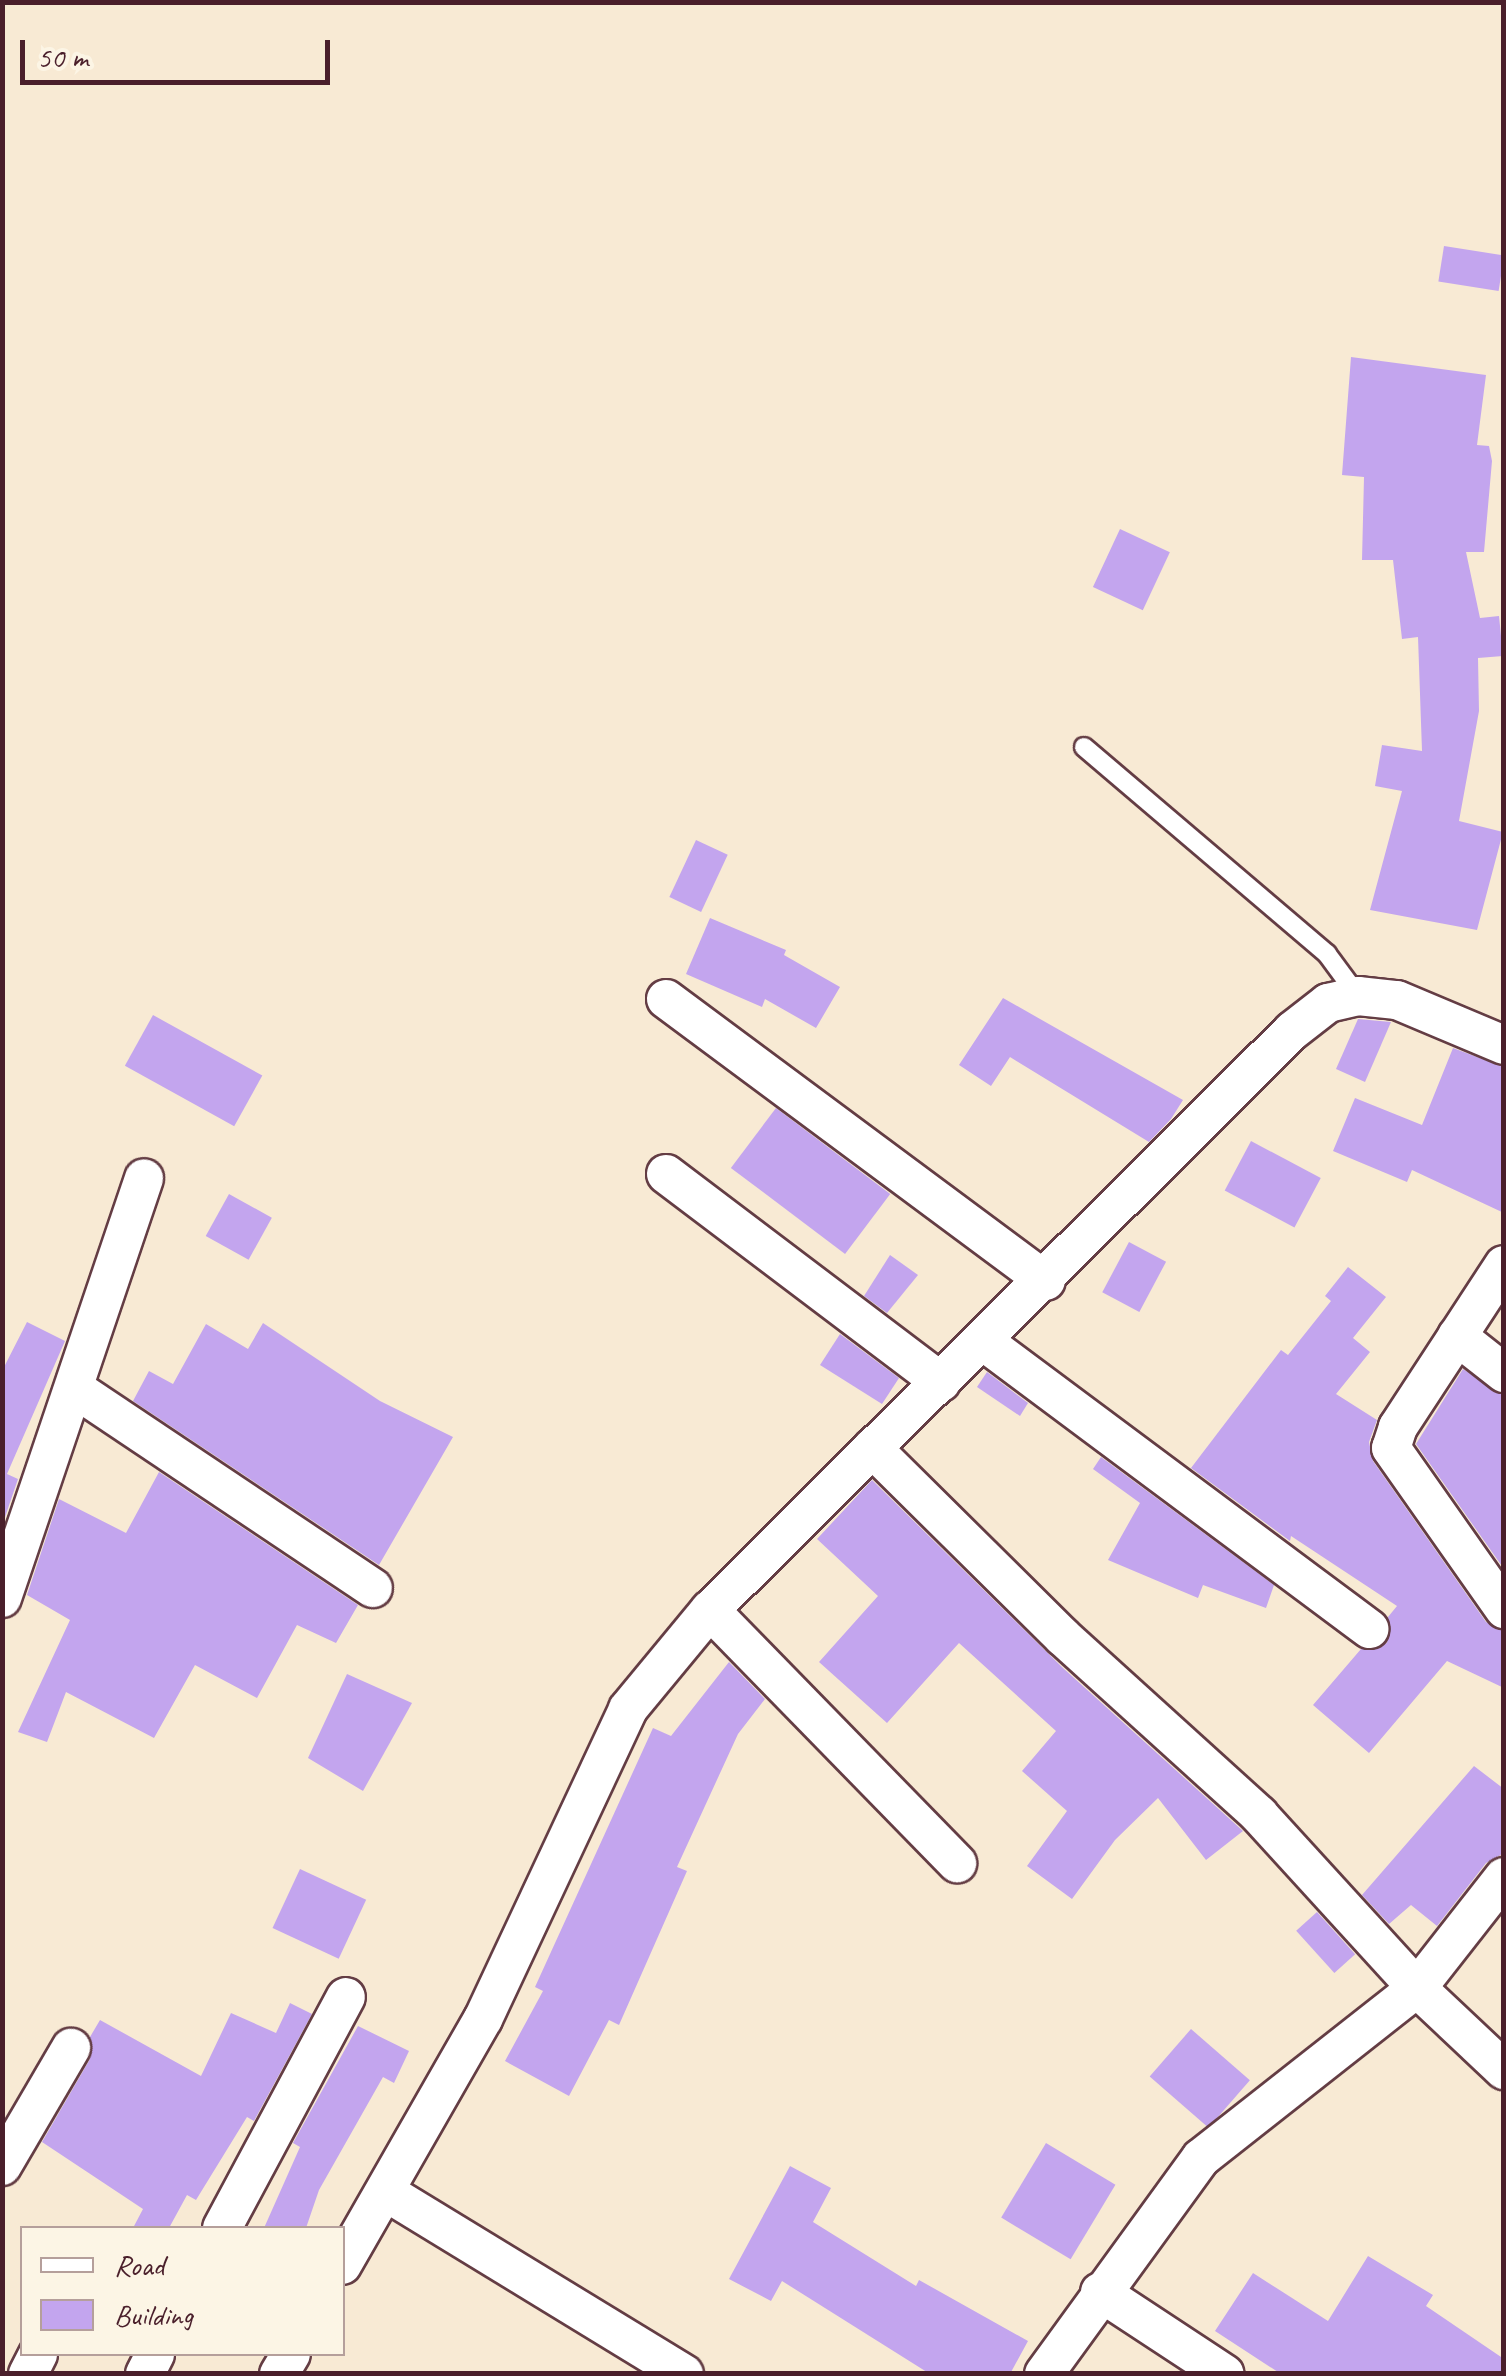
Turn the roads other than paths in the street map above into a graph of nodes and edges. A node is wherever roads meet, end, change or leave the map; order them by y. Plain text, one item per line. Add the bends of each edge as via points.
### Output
1 (1084, 747) dead end
2 (1358, 996) junction
3 (666, 1000) dead end
4 (1504, 1046) edge
5 (666, 1174) dead end
6 (144, 1178) dead end
7 (1504, 1265) edge
8 (1046, 1281) junction
9 (1457, 1336) junction
10 (983, 1342) junction
11 (1504, 1373) edge
12 (941, 1382) junction
13 (77, 1390) junction
14 (872, 1448) junction
15 (373, 1588) dead end
16 (2, 1598) edge
17 (1504, 1609) edge
18 (710, 1610) junction
19 (1370, 1629) dead end
20 (957, 1863) dead end
21 (1504, 1877) edge
22 (1417, 1988) junction
23 (346, 1997) dead end
24 (71, 2048) dead end
25 (1504, 2070) edge
26 (2, 2166) edge
27 (386, 2192) junction
28 (223, 2226) edge
29 (345, 2261) edge
30 (1100, 2292) junction
31 (684, 2374) edge
32 (1044, 2374) edge
33 (1224, 2374) edge

1 - 2 lane via 1327,954
2 - 4 street via 1397,1000
2 - 8 street via 1328,1004 1292,1031
3 - 8 street
5 - 12 street
6 - 13 street
7 - 9 street
8 - 10 street
9 - 11 street
9 - 17 street via 1391,1448
10 - 12 street
10 - 19 street
12 - 14 street
13 - 15 street
13 - 16 street
14 - 18 street
14 - 22 street via 1063,1637 1260,1815
18 - 20 street
18 - 27 street via 628,1709 482,2019
21 - 22 street
22 - 25 street
22 - 30 street via 1228,2132 1146,2226
23 - 28 street
24 - 26 street
27 - 29 street
27 - 31 street
30 - 32 street
30 - 33 street

